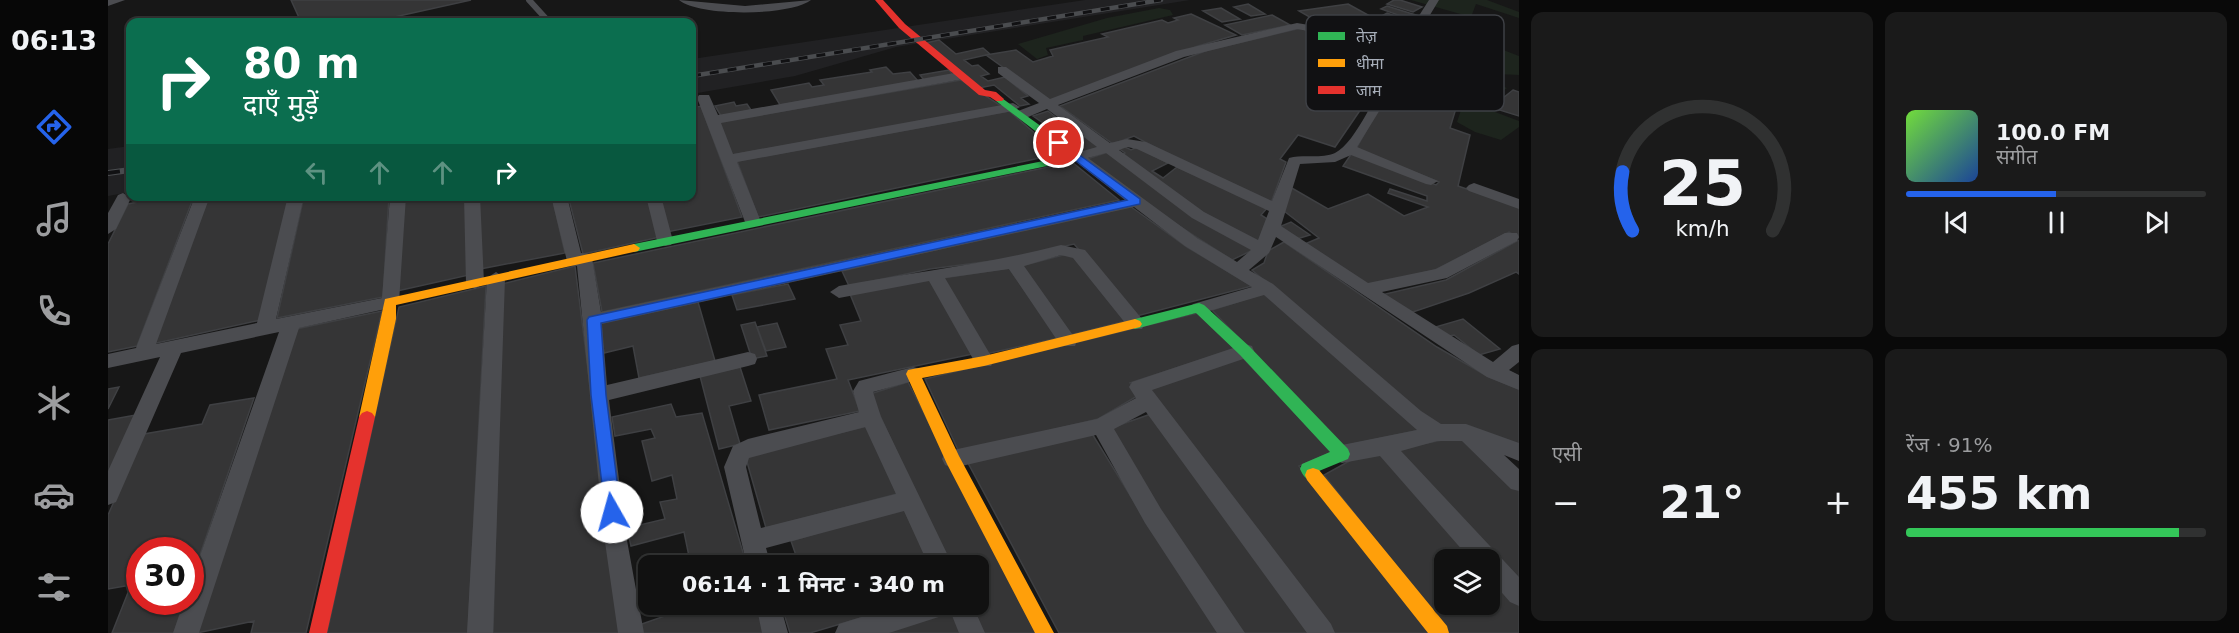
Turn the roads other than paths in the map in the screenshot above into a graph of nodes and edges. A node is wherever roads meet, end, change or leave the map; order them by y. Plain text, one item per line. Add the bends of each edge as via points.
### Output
1 (120, 0) edge
2 (529, 0) edge
3 (684, 0) edge
4 (806, 0) edge
5 (879, 0) edge
6 (1434, 0) edge
7 (108, 3) edge
8 (1425, 15) edge
9 (545, 18) edge
10 (1306, 27) edge
11 (1002, 70) dead end
12 (960, 76) junction
13 (704, 98) dead end
14 (1048, 105) junction
15 (1018, 111) junction
16 (1373, 111) edge
17 (714, 120) junction
18 (1108, 148) junction
19 (1349, 149) junction
20 (1077, 157) junction
21 (729, 159) junction
22 (1431, 181) dead end
23 (1474, 188) dead end
24 (122, 198) edge
25 (201, 201) edge
26 (295, 201) edge
27 (398, 201) edge
28 (472, 201) edge
29 (561, 201) edge
30 (654, 201) edge
31 (1136, 202) junction
32 (1519, 204) edge
33 (1277, 209) junction
34 (753, 222) junction
35 (1272, 228) junction
36 (108, 229) edge
37 (1511, 237) dead end
38 (665, 241) junction
39 (1263, 249) junction
40 (580, 260) junction
41 (1013, 263) junction
42 (1237, 270) junction
43 (934, 274) junction
44 (496, 278) junction
45 (475, 283) junction
46 (1267, 288) junction
47 (1365, 290) junction
48 (839, 292) dead end
49 (390, 302) junction
50 (1199, 308) junction
51 (593, 320) junction
52 (292, 321) junction
53 (1136, 324) junction
54 (265, 328) junction
55 (1068, 341) junction
56 (174, 348) junction
57 (1245, 351) junction
58 (1519, 351) edge
59 (143, 354) junction
60 (748, 359) dead end
61 (108, 361) edge
62 (984, 361) junction
63 (1494, 372) junction
64 (913, 374) junction
65 (1519, 383) edge
66 (598, 395) junction
67 (1149, 401) junction
68 (871, 417) junction
69 (1101, 426) junction
70 (1466, 432) junction
71 (1437, 433) junction
72 (1384, 447) junction
73 (1519, 452) edge
74 (1342, 454) junction
75 (953, 459) junction
76 (1519, 482) edge
77 (108, 495) edge
78 (909, 500) junction
79 (753, 541) junction
80 (1477, 549) edge
81 (756, 555) edge
82 (936, 555) edge
83 (1500, 574) edge
84 (1519, 594) edge
85 (771, 615) edge
86 (908, 615) edge
87 (965, 615) edge
88 (186, 633) edge
89 (318, 633) edge
90 (480, 633) edge
91 (631, 633) edge
92 (775, 633) edge
93 (848, 633) edge
94 (972, 633) edge
95 (1045, 633) edge
96 (1232, 633) edge
97 (1323, 633) edge
98 (1440, 633) edge

1 - 7 street
2 - 9 lane
3 - 4 street via 706,7 748,11
5 - 12 street via 902,26
6 - 8 street
10 - 14 street via 1297,26 1180,54
11 - 14 street
12 - 15 street via 981,93 993,94
12 - 17 street
13 - 17 street
14 - 15 street
14 - 18 street
15 - 20 street
15 - 21 street
16 - 19 street
17 - 21 street
18 - 20 street
18 - 33 street via 1127,143 1141,145
18 - 39 street via 1198,215
19 - 22 street
19 - 33 street via 1339,156 1294,161
20 - 31 street
20 - 34 street
21 - 34 street
23 - 32 street
24 - 36 street
25 - 59 street
26 - 54 street
27 - 49 street
28 - 45 street
29 - 40 street
30 - 38 street
31 - 42 street
31 - 51 street
33 - 35 street
34 - 38 street
35 - 39 street
35 - 47 street
37 - 47 street via 1441,274
38 - 40 street
39 - 42 street
40 - 44 street
40 - 51 street
41 - 43 street
41 - 53 street via 1062,250 1074,251
41 - 55 street
42 - 46 street
43 - 48 street
43 - 62 street
44 - 45 street
44 - 90 street
45 - 49 street
46 - 50 street
46 - 71 street
47 - 63 street
49 - 52 street
49 - 89 street
50 - 53 street
50 - 57 street
51 - 66 street
52 - 54 street
52 - 88 street
53 - 55 street
54 - 56 street
55 - 62 street
56 - 59 street
56 - 77 street
57 - 67 street via 1139,387
57 - 74 street
58 - 63 street
59 - 61 street
60 - 66 street
62 - 64 street
63 - 65 street
64 - 68 street via 866,386 862,391
64 - 75 street
66 - 91 street
67 - 69 street
67 - 97 street
68 - 78 street
68 - 79 street via 740,452 735,468
69 - 75 street
69 - 96 street via 1153,516
70 - 71 street
70 - 73 street
70 - 76 street
71 - 72 street
72 - 74 street
72 - 80 street
74 - 98 street via 1308,470
75 - 95 street
78 - 79 street
78 - 82 street
79 - 81 street
83 - 84 street
85 - 92 street
86 - 93 street
87 - 94 street

